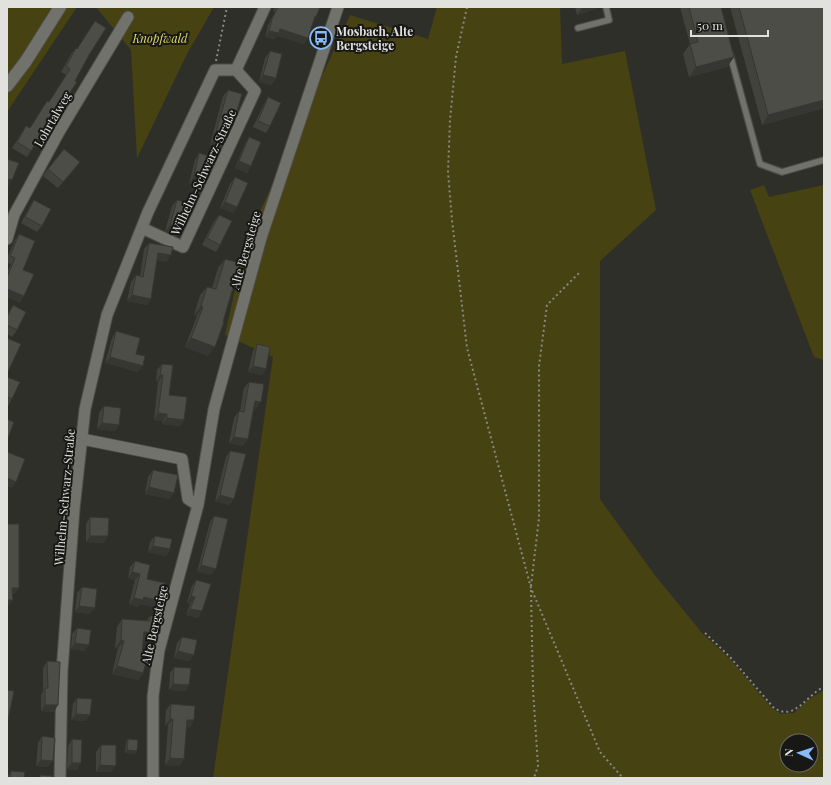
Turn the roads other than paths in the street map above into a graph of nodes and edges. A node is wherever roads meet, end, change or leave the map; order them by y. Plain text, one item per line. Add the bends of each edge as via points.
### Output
1 (60, 7) edge
2 (265, 7) edge
3 (338, 7) edge
4 (606, 7) edge
5 (128, 17) dead end
6 (578, 28) dead end
7 (728, 44) edge
8 (236, 70) junction
9 (7, 86) edge
10 (824, 160) edge
11 (142, 228) junction
12 (7, 239) edge
13 (82, 439) junction
14 (198, 505) junction
15 (60, 778) edge
16 (153, 778) edge

1 - 9 main road
2 - 8 street
3 - 14 street, Alte Bergsteige via 261,238 214,409
4 - 6 lane via 609,20
5 - 12 street, Lohrtalweg via 59,132 14,215
7 - 10 lane via 760,164 782,172
8 - 11 street, Wilhelm-Schwarz-Straße via 214,70
8 - 11 street, Wilhelm-Schwarz-Straße via 255,91 183,247
11 - 13 street, Wilhelm-Schwarz-Straße via 107,315 85,409
13 - 14 street via 182,459 188,499
13 - 15 street, Wilhelm-Schwarz-Straße via 62,671
14 - 16 street, Alte Bergsteige via 159,650 153,696

